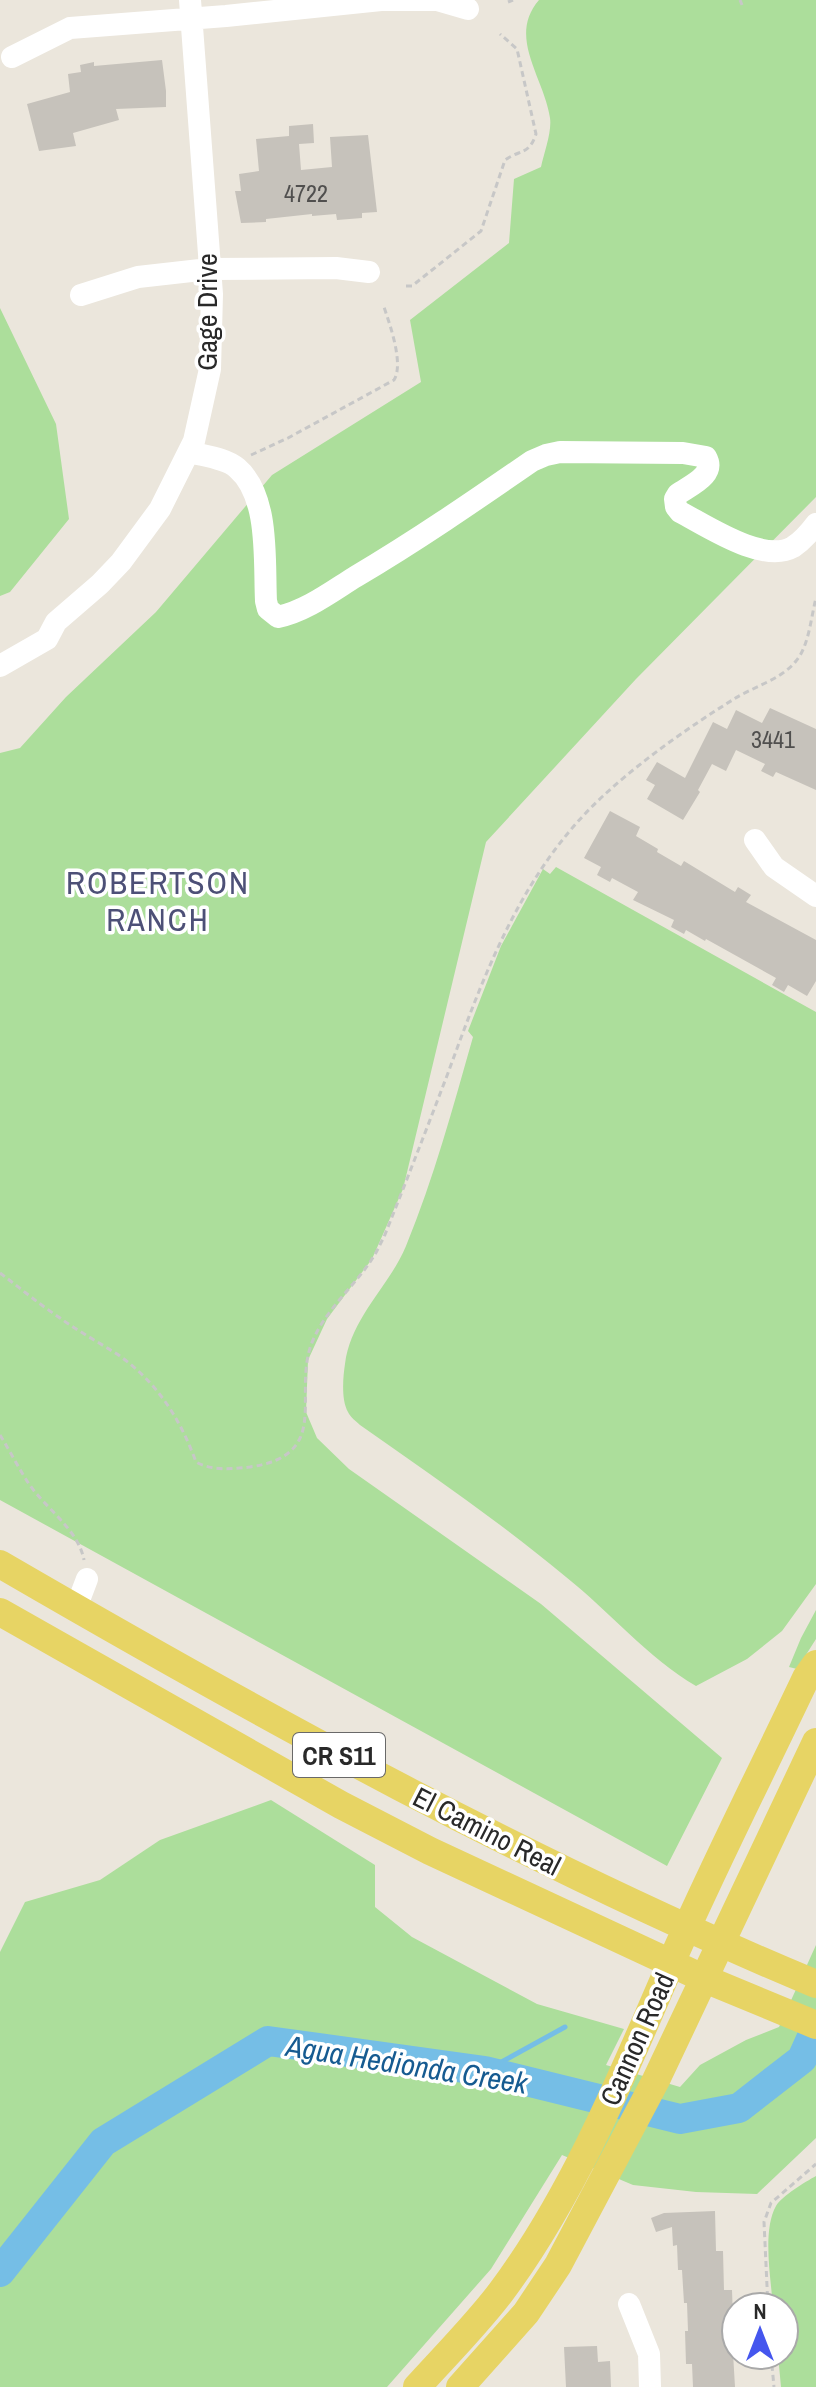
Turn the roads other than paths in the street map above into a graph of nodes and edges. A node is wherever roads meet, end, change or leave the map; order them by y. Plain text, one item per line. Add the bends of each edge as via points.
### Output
1 (191, 9) edge
2 (468, 9) dead end
3 (12, 57) dead end
4 (209, 269) junction
5 (369, 272) dead end
6 (81, 295) dead end
7 (189, 452) junction
8 (816, 524) edge
9 (56, 622) junction
10 (0, 648) edge
11 (0, 666) edge
12 (755, 840) dead end
13 (816, 896) edge
14 (0, 1564) edge
15 (87, 1579) road end
16 (76, 1608) junction
17 (0, 1612) edge
18 (816, 1664) edge
19 (816, 1742) edge
20 (687, 1928) junction
21 (723, 1943) junction
22 (671, 1963) junction
23 (705, 1979) junction
24 (809, 1981) edge
25 (816, 2025) edge
26 (629, 2304) dead end
27 (417, 2387) edge
28 (460, 2387) edge
29 (650, 2387) edge

1 - 2 street via 381,0 437,0
1 - 3 street via 70,28
1 - 4 street, Gage Drive
4 - 5 street
4 - 6 street via 138,277
4 - 7 street, Gage Drive via 210,369
7 - 8 street via 236,467 251,486 264,538 266,601 278,617 317,601 532,461 560,452 706,457 709,470 678,494 676,507 755,550 792,548
7 - 9 street, Gage Drive via 160,509 121,562
9 - 10 street, Gage Drive
9 - 11 street, Gage Drive via 47,639
12 - 13 street via 774,867
14 - 16 main road, El Camino Real / CR S11
15 - 16 street
16 - 20 main road, El Camino Real / CR S11 via 320,1745
17 - 22 main road, El Camino Real / CR S11 via 364,1817
18 - 20 main road, Cannon Road
19 - 21 main road, Cannon Road
20 - 21 main road, El Camino Real / CR S11
20 - 22 main road, Cannon Road
21 - 23 main road, Cannon Road
21 - 24 main road, El Camino Real / CR S11
22 - 23 main road, El Camino Real / CR S11
22 - 27 main road, Cannon Road via 625,2071 530,2249 500,2293
23 - 25 main road, El Camino Real / CR S11
23 - 28 main road, Cannon Road via 558,2265 526,2313
26 - 29 street via 649,2354

